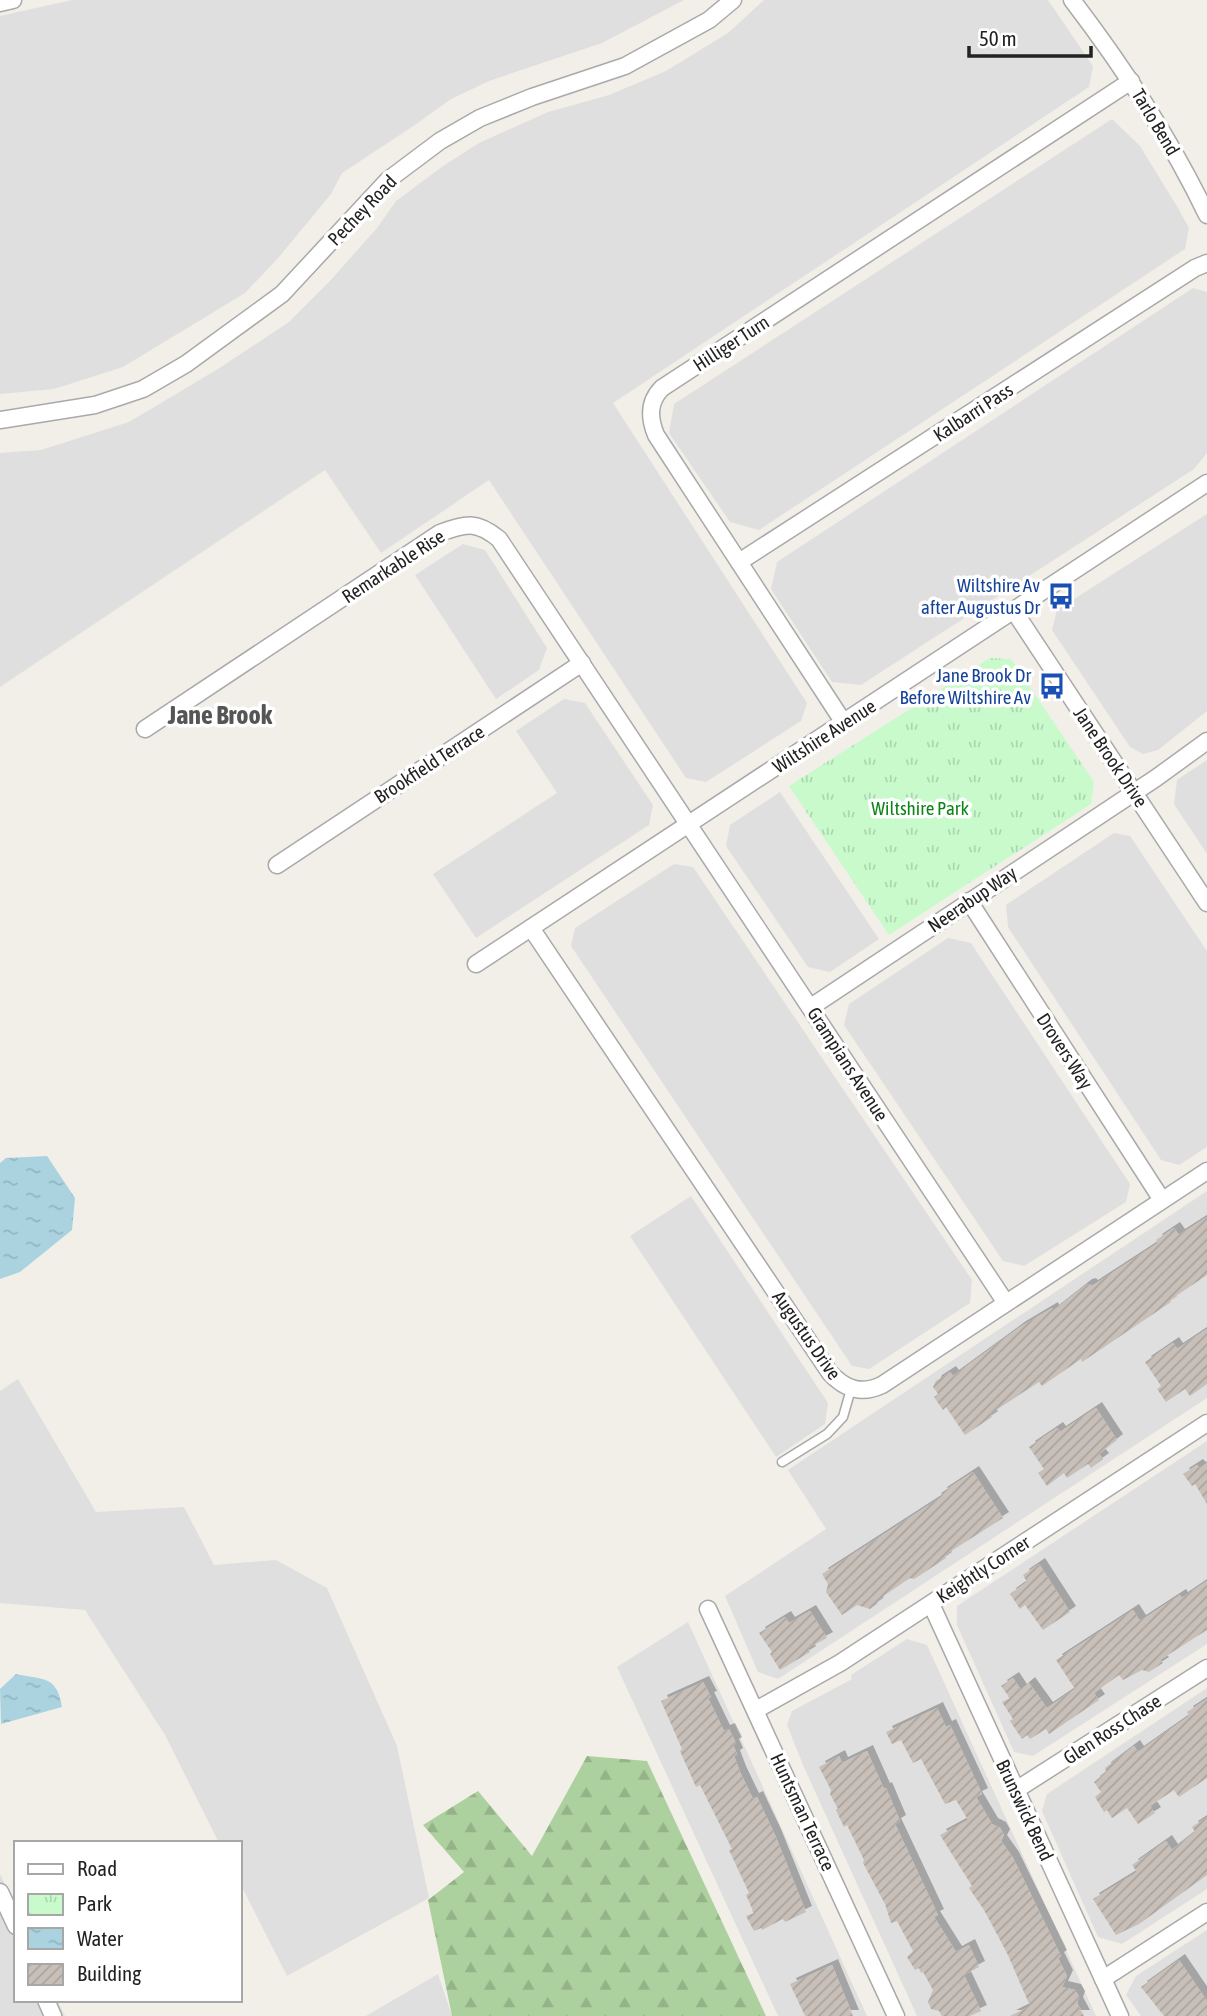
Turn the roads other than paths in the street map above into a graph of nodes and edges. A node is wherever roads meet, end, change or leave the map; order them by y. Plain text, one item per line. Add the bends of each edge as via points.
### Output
1 (13, 0) edge
2 (733, 0) edge
3 (1072, 0) edge
4 (0, 3) edge
5 (1131, 81) junction
6 (1207, 215) edge
7 (1207, 262) edge
8 (0, 420) edge
9 (1207, 483) edge
10 (739, 562) junction
11 (1014, 611) junction
12 (582, 663) junction
13 (844, 723) junction
14 (145, 729) dead end
15 (1207, 741) edge
16 (1134, 792) junction
17 (689, 824) junction
18 (276, 865) dead end
19 (969, 901) junction
20 (1207, 903) edge
21 (531, 928) junction
22 (476, 964) dead end
23 (811, 1007) junction
24 (1207, 1171) edge
25 (1163, 1200) junction
26 (1006, 1303) junction
27 (851, 1389) junction
28 (1207, 1423) edge
29 (782, 1462) dead end
30 (930, 1604) junction
31 (708, 1609) dead end
32 (1207, 1668) edge
33 (756, 1710) junction
34 (1016, 1790) junction
35 (0, 1892) edge
36 (1207, 1912) edge
37 (14, 1922) edge
38 (1103, 1979) junction
39 (896, 2016) edge
40 (1120, 2016) edge

1 - 4 street
2 - 8 street, Pechey Road via 709,20 625,66 493,112 440,141 388,180 282,294 186,364 143,389 95,405
3 - 5 street, Tarlo Bend
5 - 6 street, Tarlo Bend
5 - 10 street, Hilliger Turn via 657,393 650,416 656,435
7 - 10 street, Kalbarri Pass
9 - 11 street, Wiltshire Avenue
10 - 13 street, Hilliger Turn
11 - 13 street, Wiltshire Avenue
11 - 16 street, Jane Brook Drive
12 - 14 street, Remarkable Rise via 499,539 486,528 457,526
12 - 17 street, Remarkable Rise
12 - 18 street, Brookfield Terrace
13 - 17 street, Wiltshire Avenue
15 - 16 street, Neerabup Way
16 - 19 street, Neerabup Way
16 - 20 street, Jane Brook Drive
17 - 21 street, Wiltshire Avenue
17 - 23 street, Grampians Avenue
19 - 23 street, Neerabup Way
19 - 25 street, Drovers Way
21 - 22 street, Wiltshire Avenue
21 - 27 street, Augustus Drive via 830,1373
23 - 26 street, Grampians Avenue
24 - 25 street, Augustus Drive
25 - 26 street, Augustus Drive
26 - 27 street, Augustus Drive via 882,1385 872,1390
27 - 29 lane via 843,1417 827,1434
28 - 30 street, Keightly Corner
30 - 33 street, Keightly Corner via 812,1681
30 - 34 street, Brunswick Bend
31 - 33 street, Huntsman Terrace
32 - 34 street, Glen Ross Chase
33 - 39 street, Huntsman Terrace
34 - 38 street, Brunswick Bend
35 - 37 street
36 - 38 street
38 - 40 street, Brunswick Bend

